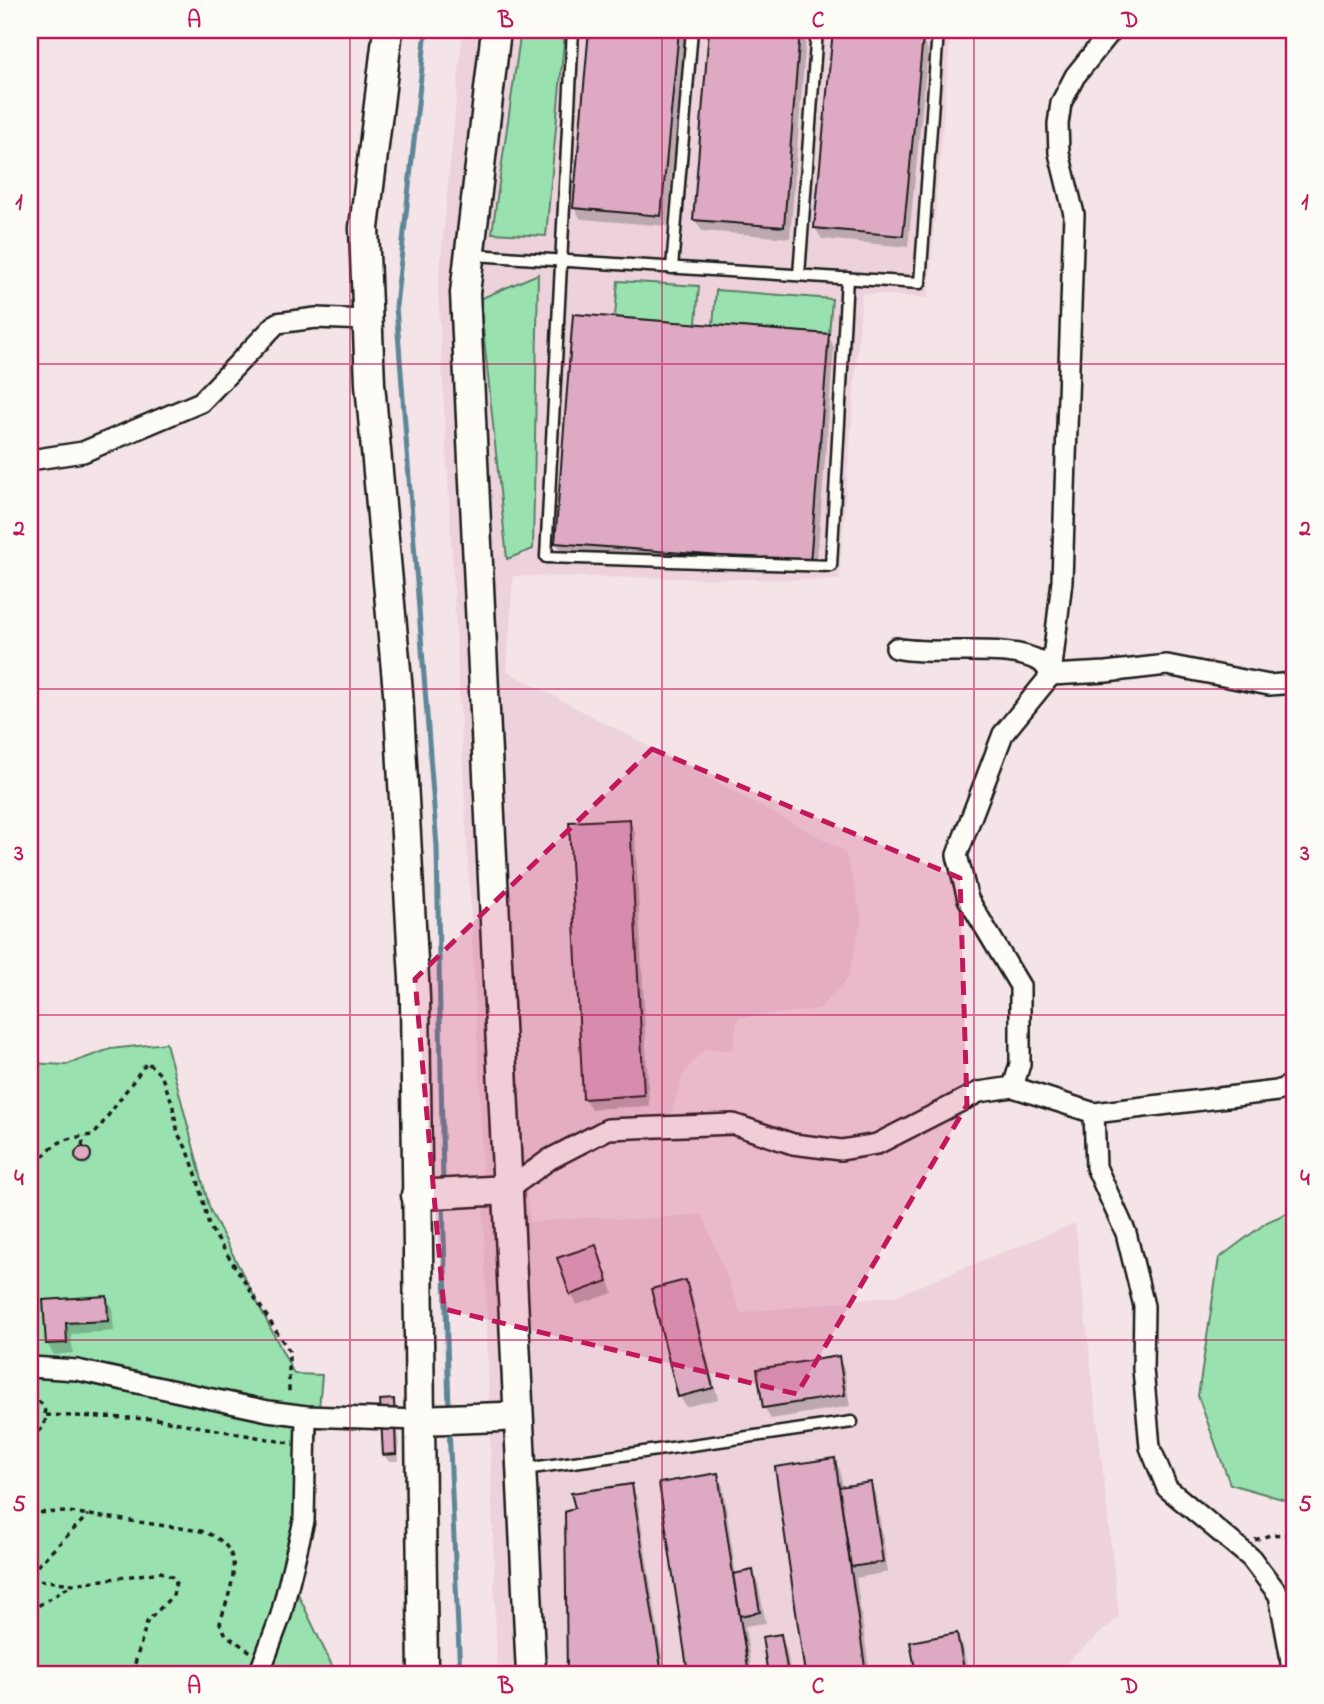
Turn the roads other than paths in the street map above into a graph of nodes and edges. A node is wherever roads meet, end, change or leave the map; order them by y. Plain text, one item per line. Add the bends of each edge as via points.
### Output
1 (388, 30) edge
2 (482, 30) edge
3 (496, 30) edge
4 (573, 30) edge
5 (691, 30) edge
6 (817, 30) edge
7 (938, 30) edge
8 (1112, 30) edge
9 (469, 255) junction
10 (560, 261) junction
11 (672, 268) junction
12 (799, 275) junction
13 (847, 278) junction
14 (367, 320) junction
15 (30, 460) edge
16 (896, 648) dead end
17 (1051, 674) junction
18 (1294, 683) edge
19 (1294, 1084) edge
20 (1013, 1087) junction
21 (1094, 1113) junction
22 (500, 1191) junction
23 (416, 1195) junction
24 (30, 1367) edge
25 (299, 1415) junction
26 (502, 1417) junction
27 (419, 1420) junction
28 (852, 1422) dead end
29 (521, 1469) junction
30 (261, 1668) edge
31 (423, 1674) edge
32 (514, 1674) edge
33 (531, 1674) edge
34 (1292, 1674) edge

1 - 14 street via 364,228
2 - 22 street via 452,293
3 - 9 street
4 - 10 lane
5 - 11 lane
6 - 12 lane
7 - 13 lane via 920,283
8 - 17 street via 1075,76 1060,103 1058,124 1059,153 1074,214 1062,580
9 - 10 lane
9 - 22 street via 465,307
10 - 11 lane
10 - 13 lane via 546,557 831,566
11 - 12 lane
12 - 13 lane
14 - 15 street via 316,318 277,323 201,402 83,452
14 - 23 street via 398,692 415,997
16 - 17 street via 1025,655 1043,663
17 - 18 street via 1167,665 1269,685
17 - 20 street via 1003,734 957,855 968,899 1020,986 1020,1065
19 - 21 street via 1277,1091
20 - 21 street
20 - 22 street via 979,1092 877,1143 841,1150 793,1144 733,1124 608,1129
21 - 34 street via 1096,1167 1126,1233 1144,1306 1143,1369 1150,1447 1167,1488 1245,1553 1279,1595
22 - 23 street
22 - 26 street
22 - 29 street
23 - 27 street
24 - 25 street via 77,1370
25 - 27 street
25 - 30 street via 306,1446 304,1521 281,1615
26 - 27 street
26 - 32 street
27 - 31 street
28 - 29 lane
29 - 33 street

